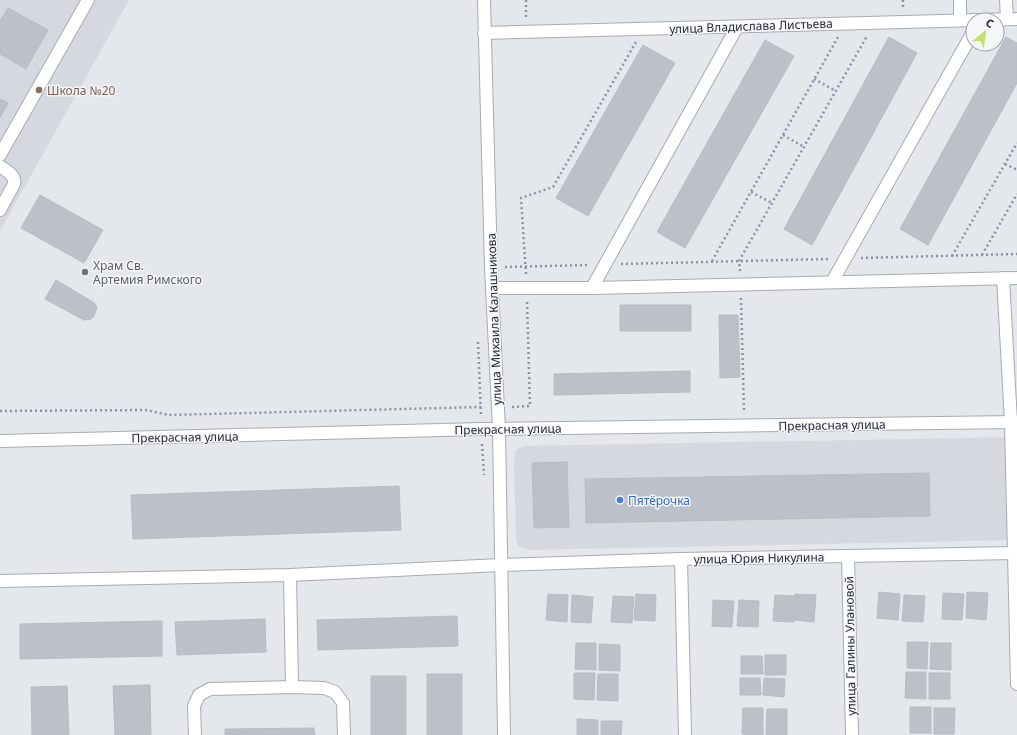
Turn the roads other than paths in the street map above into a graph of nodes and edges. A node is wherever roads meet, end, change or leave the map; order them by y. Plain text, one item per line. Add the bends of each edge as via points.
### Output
1 (88, 0) edge
2 (484, 0) edge
3 (960, 0) edge
4 (1006, 0) edge
5 (1012, 19) edge
6 (960, 20) junction
7 (965, 20) edge
8 (737, 27) junction
9 (484, 33) junction
10 (965, 46) edge
11 (0, 155) edge
12 (0, 166) edge
13 (0, 210) edge
14 (1003, 278) junction
15 (1017, 278) edge
16 (832, 282) junction
17 (492, 288) junction
18 (592, 288) junction
19 (1014, 422) edge
20 (498, 429) junction
21 (0, 441) edge
22 (1016, 553) edge
23 (848, 556) junction
24 (681, 559) junction
25 (501, 565) junction
26 (290, 575) junction
27 (0, 581) edge
28 (1017, 684) edge
29 (292, 687) junction
30 (194, 735) edge
31 (344, 735) edge
32 (504, 735) edge
33 (685, 735) edge
34 (852, 735) edge

1 - 11 street
2 - 9 street, улица Михаила Калашникова
3 - 6 street
4 - 5 street
6 - 7 street, улица Владислава Листьева
6 - 8 street, улица Владислава Листьева
8 - 9 street, улица Владислава Листьева
8 - 18 street
9 - 17 street, улица Михаила Калашникова
10 - 16 street
12 - 13 street via 15,180
14 - 15 street
14 - 16 street
14 - 19 street
16 - 18 street
17 - 18 street
17 - 20 street, улица Михаила Калашникова
19 - 20 street, Прекрасная улица
19 - 22 street
20 - 21 street, Прекрасная улица
20 - 25 street, улица Михаила Калашникова
22 - 23 street, улица Юрия Никулина
22 - 28 street
23 - 24 street, улица Юрия Никулина
23 - 34 street, улица Галины Улановой
24 - 25 street, улица Юрия Никулина
24 - 33 street
25 - 26 street, улица Юрия Никулина
25 - 32 street, улица Михаила Калашникова
26 - 27 street, улица Юрия Никулина
26 - 29 street
29 - 30 street via 210,689 199,695 194,706
29 - 31 street via 324,688 335,692 343,703

